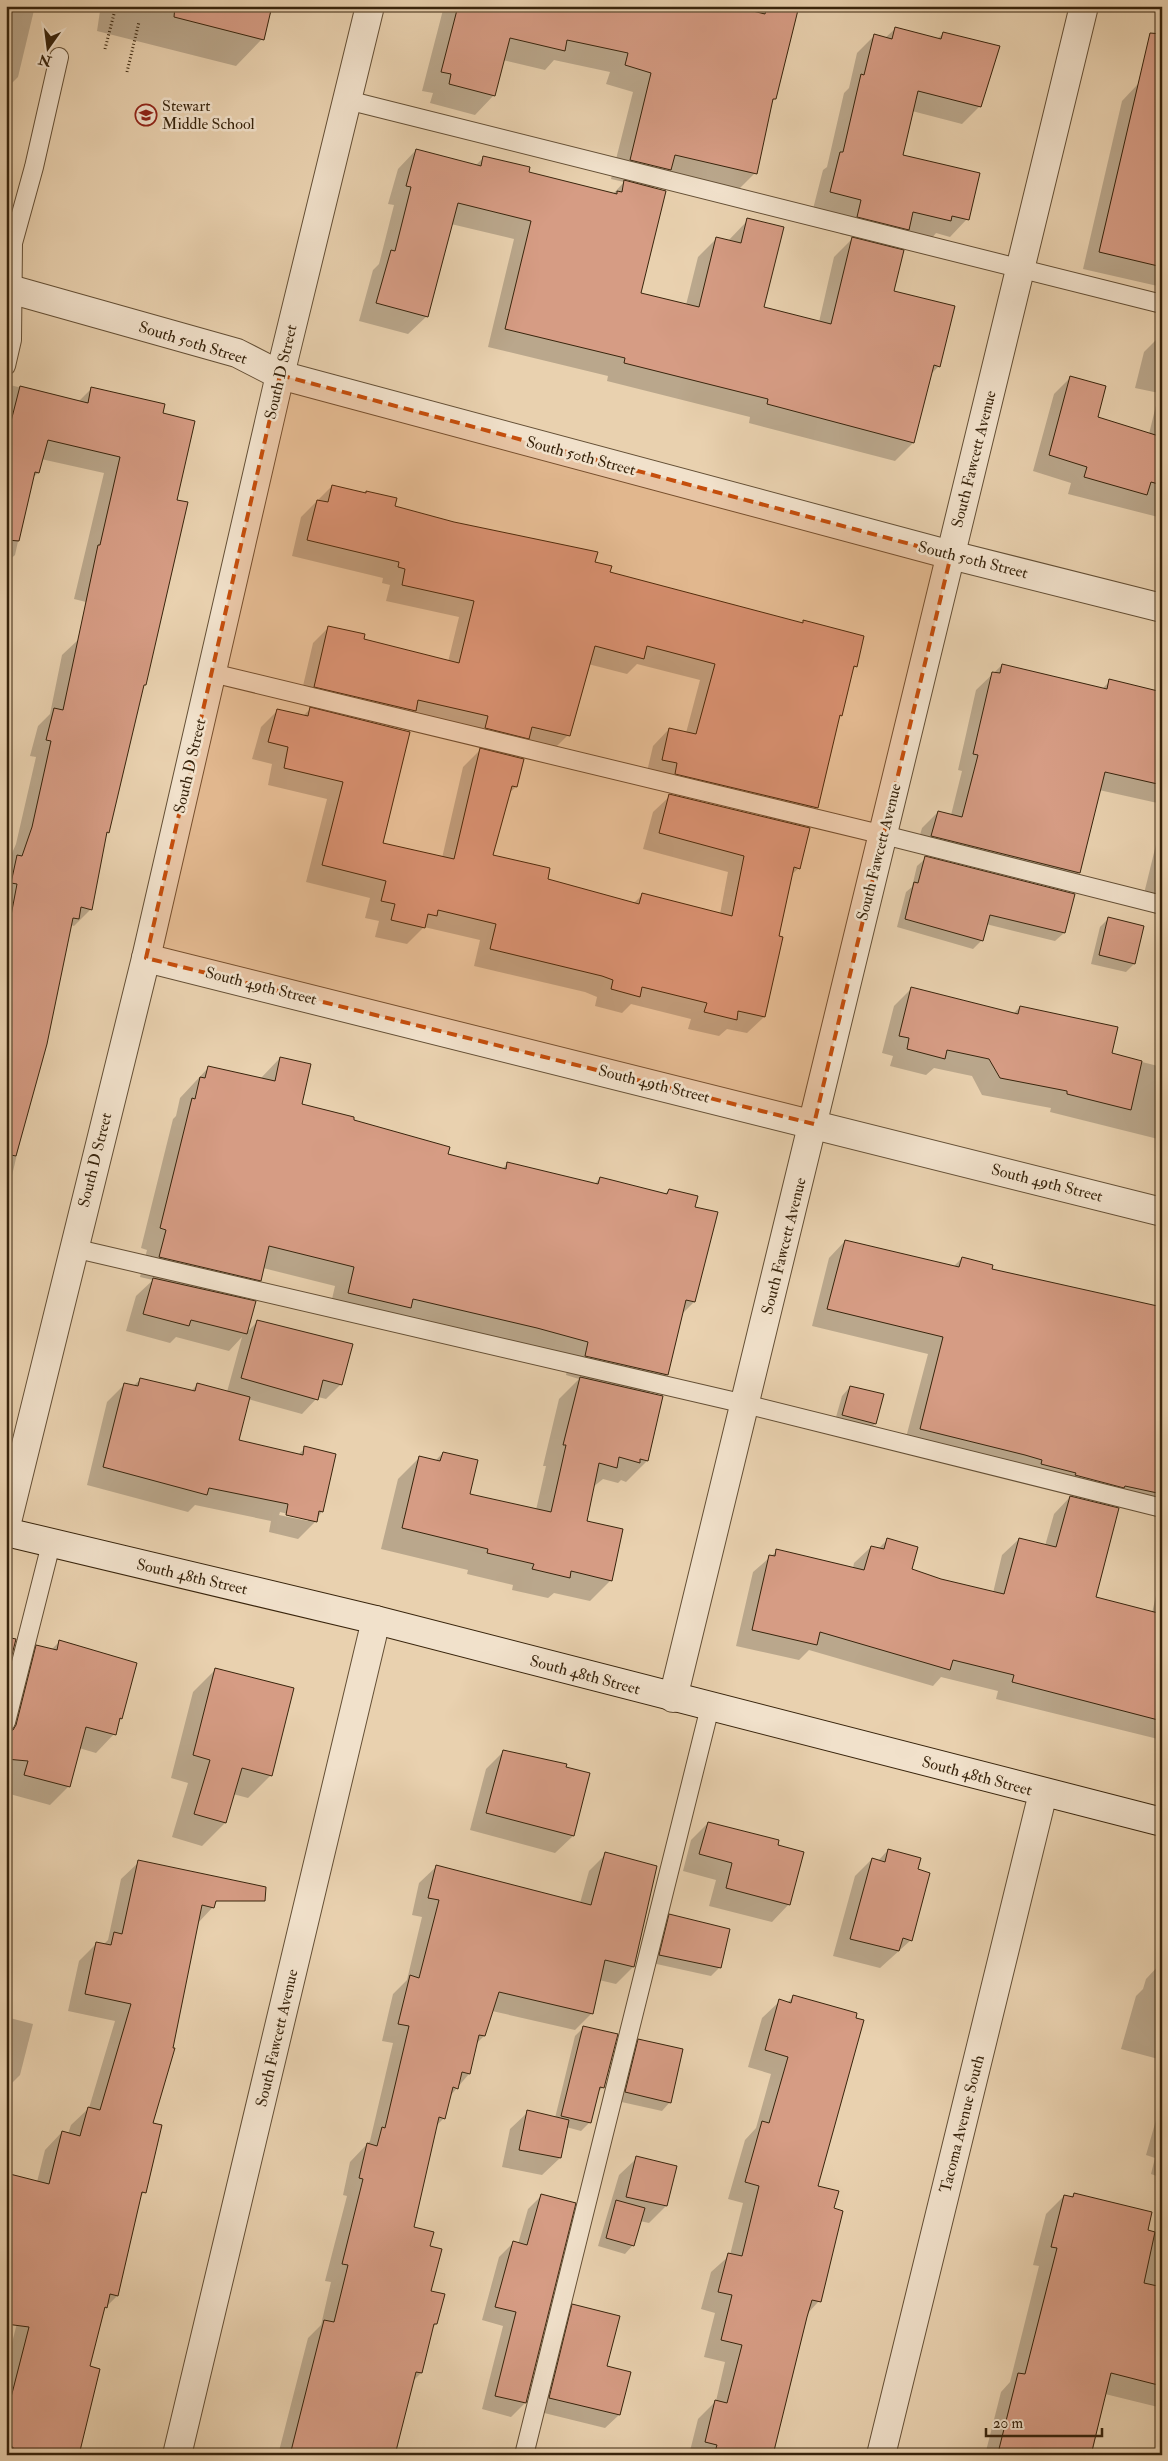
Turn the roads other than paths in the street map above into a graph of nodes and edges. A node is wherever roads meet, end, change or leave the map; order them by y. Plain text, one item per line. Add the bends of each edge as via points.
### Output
1 (370, 6) edge
2 (1084, 6) edge
3 (59, 57) dead end
4 (347, 100) junction
5 (1020, 268) junction
6 (10, 289) edge
7 (1162, 304) edge
8 (6, 366) edge
9 (280, 375) junction
10 (951, 555) junction
11 (1162, 608) edge
12 (212, 673) junction
13 (884, 835) junction
14 (1162, 905) edge
15 (146, 958) junction
16 (814, 1124) junction
17 (1162, 1212) edge
18 (73, 1248) junction
19 (745, 1404) junction
20 (1162, 1508) edge
21 (6, 1526) edge
22 (6, 1532) edge
23 (50, 1544) junction
24 (376, 1620) junction
25 (674, 1698) junction
26 (710, 1707) junction
27 (6, 1722) edge
28 (1043, 1793) junction
29 (1162, 1822) edge
30 (178, 2455) edge
31 (524, 2455) edge
32 (882, 2455) edge

1 - 4 street, South D Street
2 - 5 street, South Fawcett Avenue
3 - 6 lane via 13,243
4 - 5 lane
4 - 9 street, South D Street
5 - 7 lane
5 - 10 street, South Fawcett Avenue
6 - 8 lane via 12,340
6 - 9 street, South 50th Street via 237,353
9 - 10 street, South 50th Street
9 - 12 street, South D Street
10 - 11 street, South 50th Street
10 - 13 street, South Fawcett Avenue
12 - 13 lane
12 - 15 street, South D Street
13 - 14 lane
13 - 16 street, South Fawcett Avenue
15 - 16 street, South 49th Street
15 - 18 street, South D Street
16 - 17 street, South 49th Street
16 - 19 street, South Fawcett Avenue
18 - 19 lane
18 - 21 street, South D Street
19 - 20 lane
19 - 25 street, South Fawcett Avenue
22 - 23 street, South 48th Street
23 - 24 street, South 48th Street
23 - 27 lane
24 - 25 street, South 48th Street
24 - 30 street, South Fawcett Avenue
25 - 26 street, South 48th Street
26 - 28 street, South 48th Street
26 - 31 lane
28 - 29 street, South 48th Street
28 - 32 street, Tacoma Avenue South

